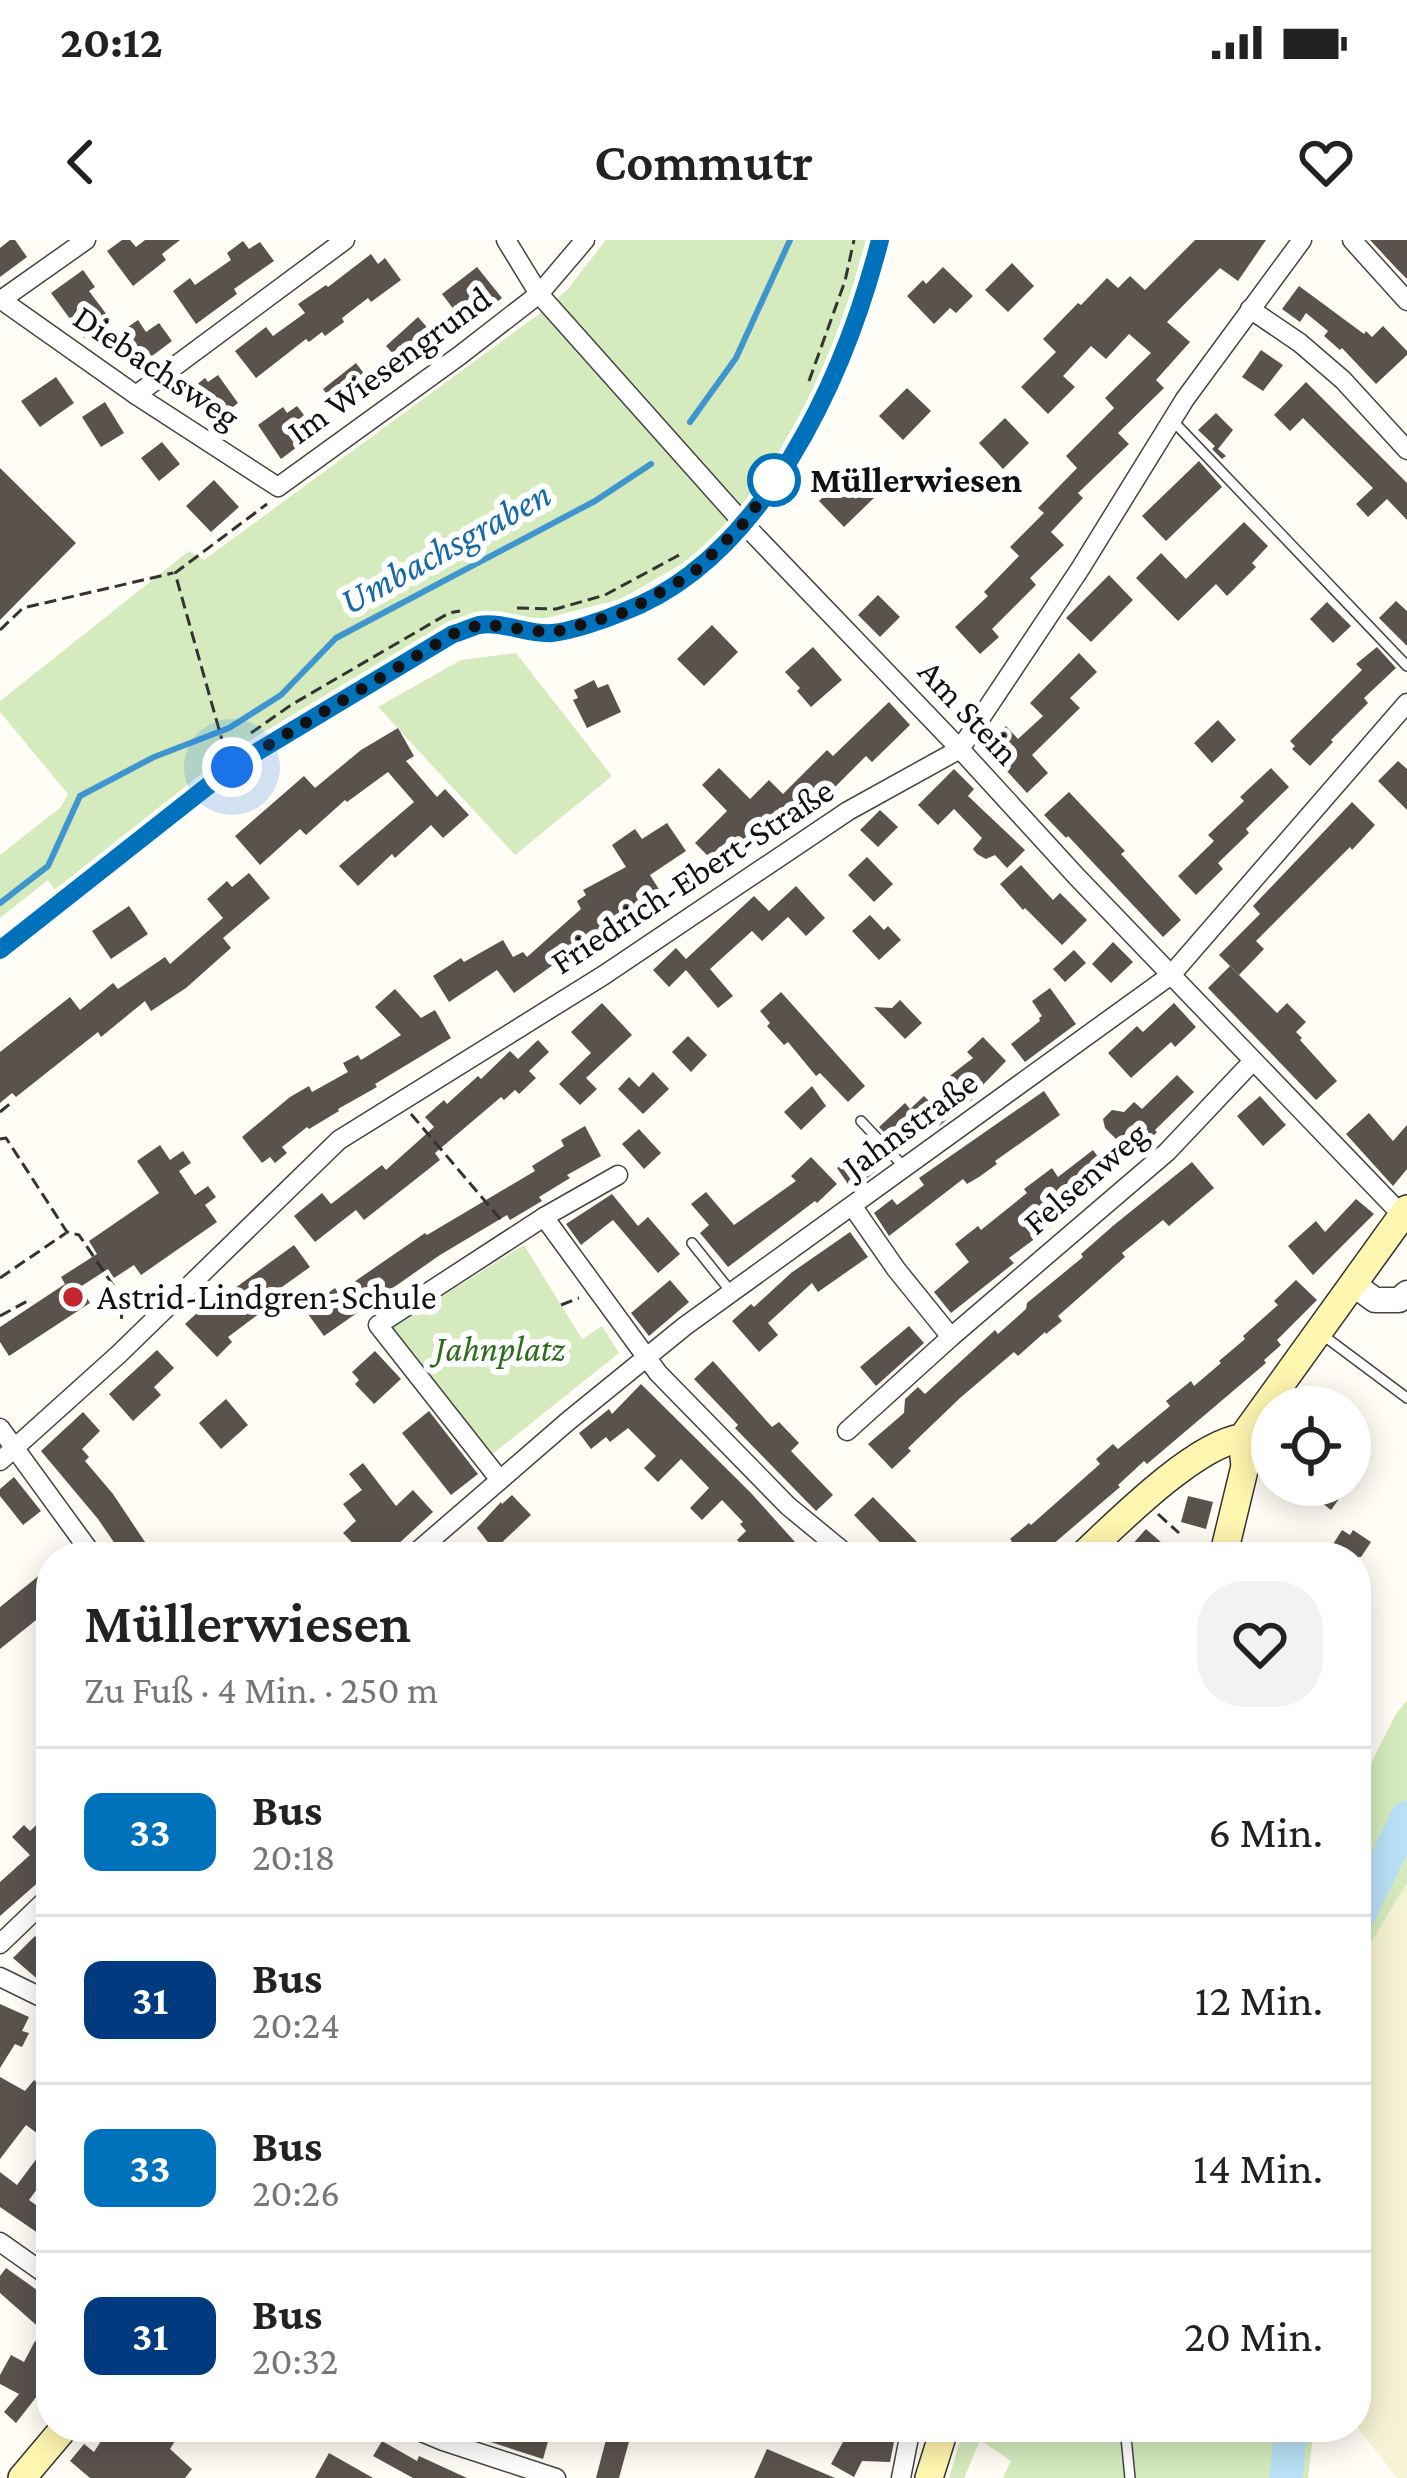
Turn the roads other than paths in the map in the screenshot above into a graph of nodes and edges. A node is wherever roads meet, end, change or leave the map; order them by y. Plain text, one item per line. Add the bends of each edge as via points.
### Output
1 (86, 240) edge
2 (345, 240) edge
3 (506, 240) edge
4 (585, 240) edge
5 (880, 240) edge
6 (1302, 240) edge
7 (1352, 240) edge
8 (539, 294) junction
9 (0, 300) edge
10 (1407, 302) edge
11 (1250, 309) junction
12 (136, 395) junction
13 (1172, 419) junction
14 (1407, 450) edge
15 (278, 488) joint
16 (743, 524) junction
17 (1407, 666) edge
18 (1407, 703) edge
19 (960, 749) junction
20 (0, 950) edge
21 (1171, 975) junction
22 (1253, 1060) junction
23 (861, 1121) dead end
24 (905, 1168) junction
25 (618, 1174) dead end
26 (853, 1207) junction
27 (1405, 1212) edge
28 (544, 1217) junction
29 (692, 1243) dead end
30 (1353, 1285) junction
31 (732, 1293) junction
32 (1407, 1294) edge
33 (1319, 1332) junction
34 (951, 1336) junction
35 (649, 1356) junction
36 (1407, 1398) edge
37 (0, 1428) edge
38 (847, 1431) dead end
39 (1242, 1438) junction
40 (8, 1455) edge
41 (500, 1480) junction
42 (81, 1542) edge
43 (428, 1542) edge
44 (832, 1542) edge
45 (1098, 1542) edge
46 (1227, 1542) edge
47 (36, 1909) edge
48 (0, 1944) edge
49 (0, 1977) edge
50 (36, 1995) edge
51 (0, 2242) edge
52 (36, 2267) edge
53 (52, 2442) edge
54 (446, 2442) edge
55 (908, 2442) edge
56 (940, 2442) edge
57 (1126, 2442) edge
58 (22, 2478) edge
59 (556, 2478) edge
60 (901, 2478) edge
61 (928, 2478) edge
62 (1130, 2478) edge

1 - 9 street
2 - 12 street
3 - 8 street, Am Stein
4 - 8 street, Im Wiesengrund
5 - 16 street via 835,377
6 - 11 street, Friedrich-Ebert-Straße
7 - 10 street
8 - 15 street, Im Wiesengrund
8 - 16 street, Am Stein
9 - 12 street, Diebachsweg
11 - 13 street, Friedrich-Ebert-Straße
11 - 14 street via 1343,380
12 - 15 street, Diebachsweg
13 - 17 lane
13 - 19 street, Friedrich-Ebert-Straße
16 - 19 street, Am Stein
16 - 20 street via 692,574 626,612 552,633 482,624 453,634 232,767
18 - 21 street, Jahnstraße
19 - 21 street, Am Stein
19 - 40 street, Friedrich-Ebert-Straße via 848,812 340,1140
21 - 22 street, Am Stein
21 - 24 street, Jahnstraße
22 - 27 street, Am Stein
22 - 34 street, Felsenweg via 1167,1151
23 - 24 lane
24 - 26 street, Jahnstraße
25 - 28 street
26 - 31 street, Jahnstraße
26 - 34 street
27 - 30 main road
28 - 35 street
28 - 41 street via 378,1325
29 - 31 lane
30 - 32 street via 1376,1300
30 - 33 main road
31 - 35 street, Jahnstraße
33 - 36 lane
33 - 39 main road
34 - 38 street, Felsenweg
35 - 41 street, Jahnstraße
35 - 44 street via 718,1437
37 - 40 street
39 - 45 main road via 1200,1454
39 - 46 main road via 1245,1466
40 - 42 street
41 - 43 street, Jahnstraße
47 - 48 street
49 - 50 street
51 - 52 street
53 - 58 main road
54 - 59 street
55 - 60 street
56 - 61 main road
57 - 62 lane

